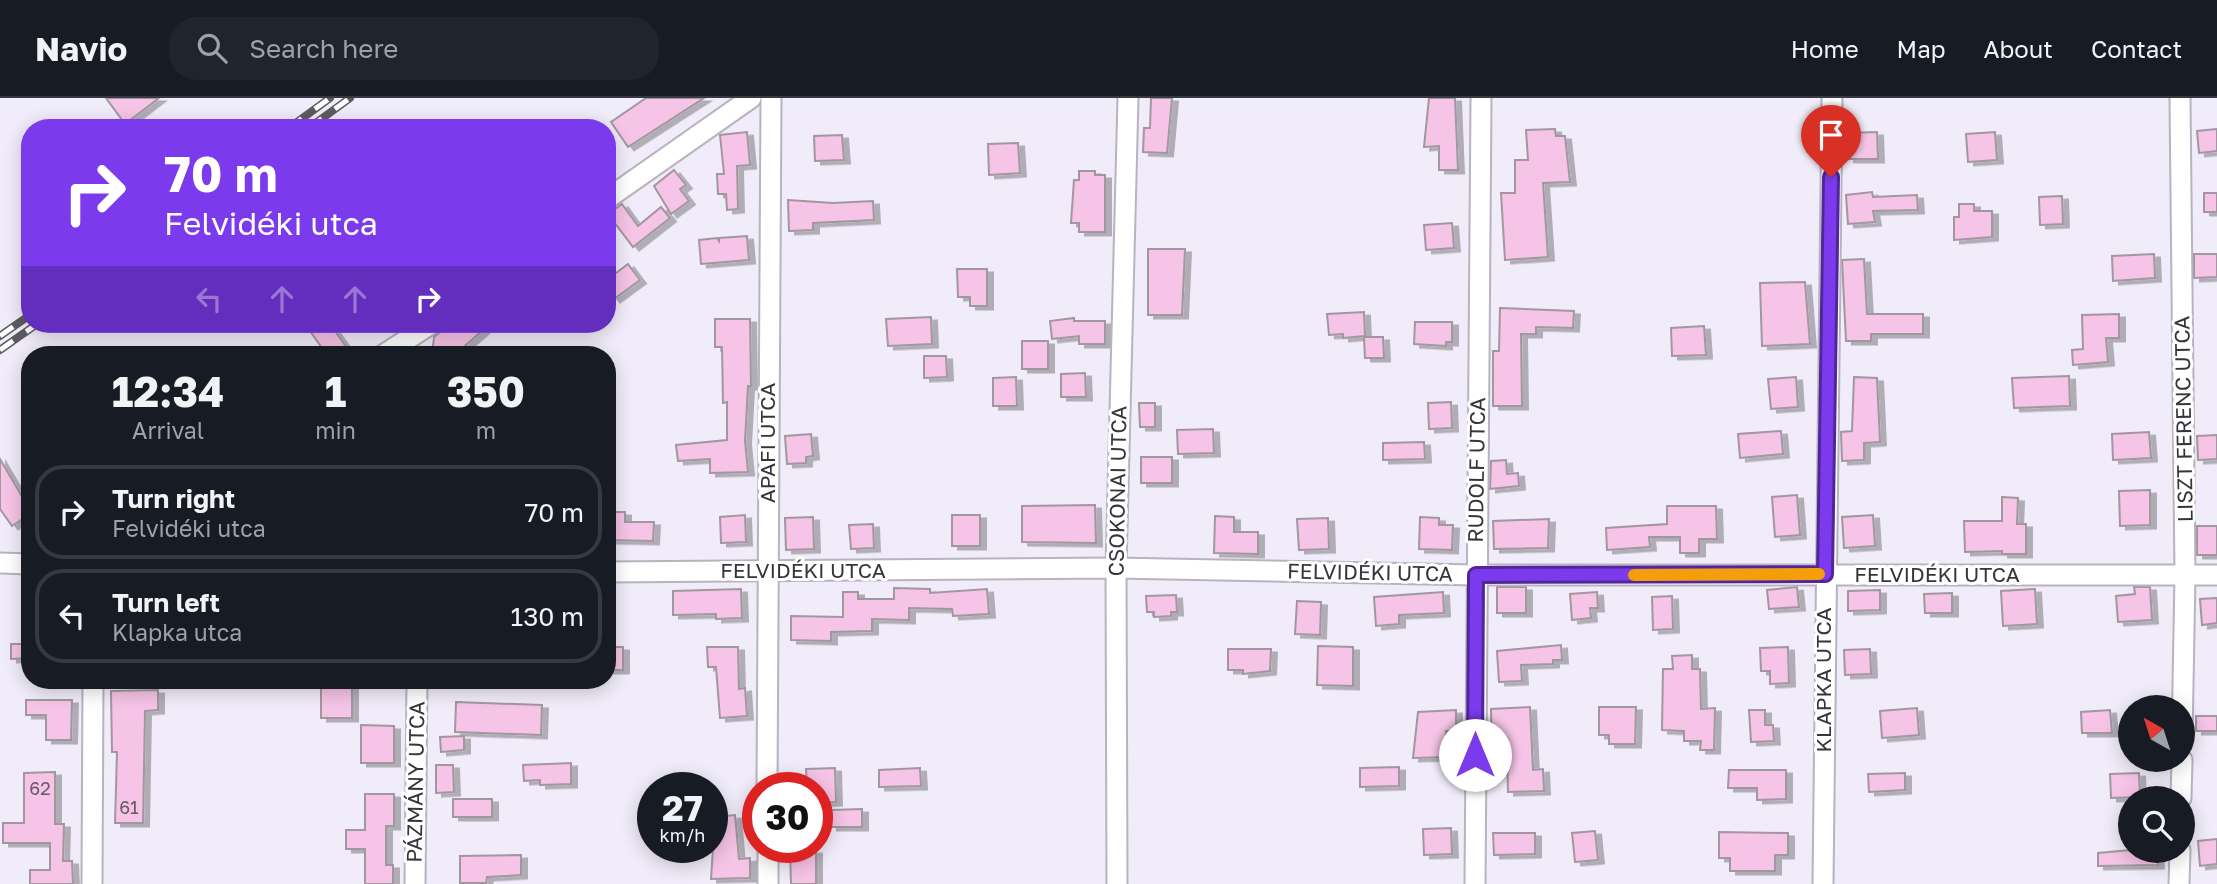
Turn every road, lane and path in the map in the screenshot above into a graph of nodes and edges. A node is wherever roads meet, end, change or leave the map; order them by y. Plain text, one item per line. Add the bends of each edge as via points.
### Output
1 (751, 98) edge
2 (771, 98) edge
3 (1128, 98) edge
4 (1481, 98) edge
5 (1832, 98) edge
6 (2180, 98) edge
7 (616, 194) edge
8 (0, 562) edge
9 (21, 563) edge
10 (1116, 568) junction
11 (767, 571) junction
12 (616, 572) edge
13 (1825, 574) junction
14 (1476, 575) junction
15 (2186, 575) junction
16 (2217, 575) edge
17 (93, 689) edge
18 (417, 689) edge
19 (2183, 695) edge
20 (767, 772) edge
21 (768, 863) edge
22 (2180, 863) edge
23 (92, 884) edge
24 (415, 884) edge
25 (768, 884) edge
26 (1117, 884) edge
27 (1475, 884) edge
28 (1824, 884) edge
29 (2179, 884) edge

1 - 7 street
2 - 11 street, APAFI UTCA
3 - 10 street, CSOKONAI UTCA
4 - 14 street, RUDOLF UTCA
5 - 13 street, KLAPKA UTCA
6 - 15 street, LISZT FERENC UTCA
8 - 9 street
10 - 11 street, FELVIDÉKI UTCA
10 - 14 street, FELVIDÉKI UTCA
10 - 26 street, CSOKONAI UTCA
11 - 12 street, FELVIDÉKI UTCA
11 - 20 street, APAFI UTCA
13 - 14 street, FELVIDÉKI UTCA
13 - 15 street, FELVIDÉKI UTCA
13 - 28 street, KLAPKA UTCA
14 - 27 street, RUDOLF UTCA
15 - 16 street, FELVIDÉKI UTCA
15 - 19 street, LISZT FERENC UTCA
17 - 23 street
18 - 24 street, PÁZMÁNY UTCA
21 - 25 street
22 - 29 street

